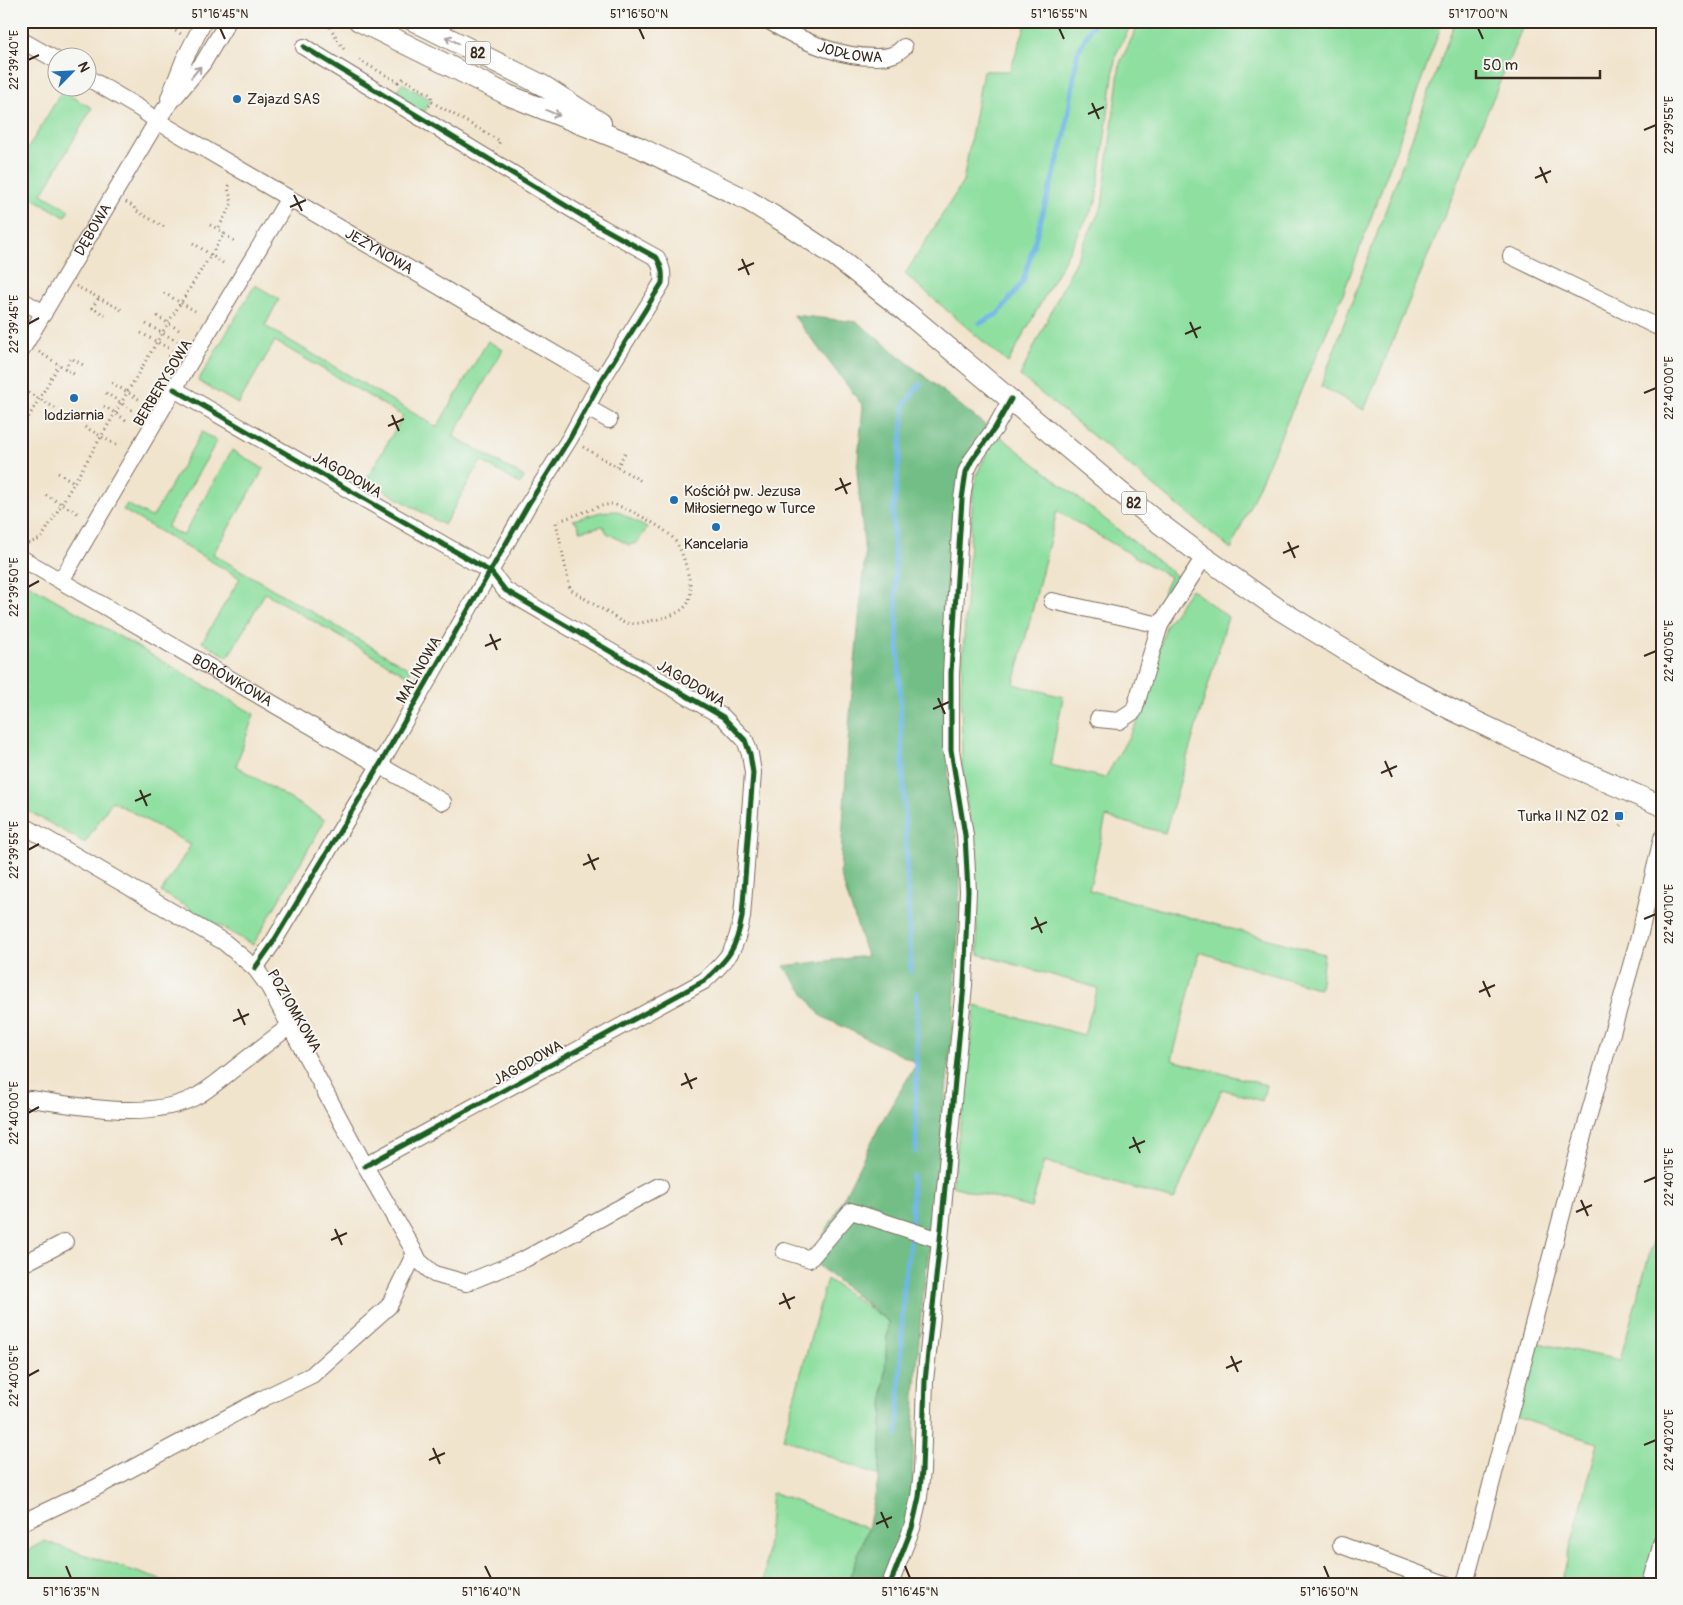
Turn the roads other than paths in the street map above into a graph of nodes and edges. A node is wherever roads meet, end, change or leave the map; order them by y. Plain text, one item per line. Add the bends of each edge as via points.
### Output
1 (204, 21) edge
2 (228, 21) edge
3 (359, 21) edge
4 (414, 21) edge
5 (778, 24) edge
6 (21, 40) edge
7 (304, 47) dead end
8 (904, 47) dead end
9 (48, 55) edge
10 (98, 84) edge
11 (161, 115) junction
12 (641, 148) junction
13 (289, 198) junction
14 (1510, 256) dead end
15 (21, 300) edge
16 (44, 313) junction
17 (1662, 329) edge
18 (24, 347) edge
19 (601, 382) junction
20 (174, 389) junction
21 (1011, 399) junction
22 (586, 407) junction
23 (609, 420) dead end
24 (23, 551) edge
25 (1204, 557) junction
26 (491, 572) junction
27 (61, 581) junction
28 (1052, 601) dead end
29 (1160, 624) junction
30 (1098, 719) dead end
31 (380, 766) junction
32 (443, 802) dead end
33 (1662, 806) edge
34 (21, 824) edge
35 (1662, 838) edge
36 (254, 968) junction
37 (290, 1026) junction
38 (30, 1099) dead end
39 (365, 1166) junction
40 (660, 1186) dead end
41 (940, 1240) junction
42 (65, 1242) dead end
43 (784, 1251) dead end
44 (414, 1253) junction
45 (21, 1265) edge
46 (21, 1523) edge
47 (1662, 1542) edge
48 (1341, 1545) dead end
49 (890, 1584) edge
50 (1446, 1584) edge
51 (1465, 1584) edge
52 (1651, 1584) edge

1 - 11 street, DĘBOWA
11 -> 2 street, DĘBOWA via 203,63
3 -> 12 main road, 82 via 508,95
12 -> 4 main road, 82 via 542,85
5 - 8 street, JODŁOWA via 822,47 865,57 894,54
6 - 9 street
7 - 19 street, MALINOWA via 657,258 662,266 662,283
10 - 11 street, JEŻYNOWA via 139,108
11 - 13 street, JEŻYNOWA
11 - 16 street, DĘBOWA
12 - 21 main road, 82 via 749,202 806,236 906,312
13 - 19 street, JEŻYNOWA
13 - 20 street, BERBERYSOWA
14 - 17 street
15 - 16 street
16 - 18 street, DĘBOWA
19 - 22 street, MALINOWA
20 - 26 street, JAGODOWA
20 - 27 street, BERBERYSOWA
21 - 25 main road, 82 via 1118,491
21 - 41 street via 966,472 962,499 951,673 951,750 965,835 967,939
22 - 23 street
22 - 26 street, MALINOWA
24 - 27 street, BORÓWKOWA
25 - 29 street
25 - 33 main road, 82 via 1280,610 1410,688 1500,734
26 - 31 street, MALINOWA
26 - 39 street, JAGODOWA via 505,590 723,717 746,740 753,773 738,938 730,955 704,981
27 - 31 street, BORÓWKOWA
28 - 29 street
29 - 30 street via 1134,710 1119,721
31 - 32 street, BORÓWKOWA
31 - 36 street, MALINOWA via 272,944
34 - 36 street, POZIOMKOWA via 224,942
35 - 51 street via 1639,937 1577,1157
36 - 37 street, POZIOMKOWA via 269,987
37 - 38 street via 211,1087 173,1105 137,1110 112,1109
37 - 39 street, POZIOMKOWA
39 - 44 street, POZIOMKOWA
40 - 44 street, POZIOMKOWA via 525,1259 466,1283 434,1274
41 - 43 street via 851,1211 810,1259
41 - 49 street via 925,1381 919,1497 912,1528
42 - 45 street
44 - 46 street via 389,1306 312,1375
47 - 52 street
48 - 50 street

